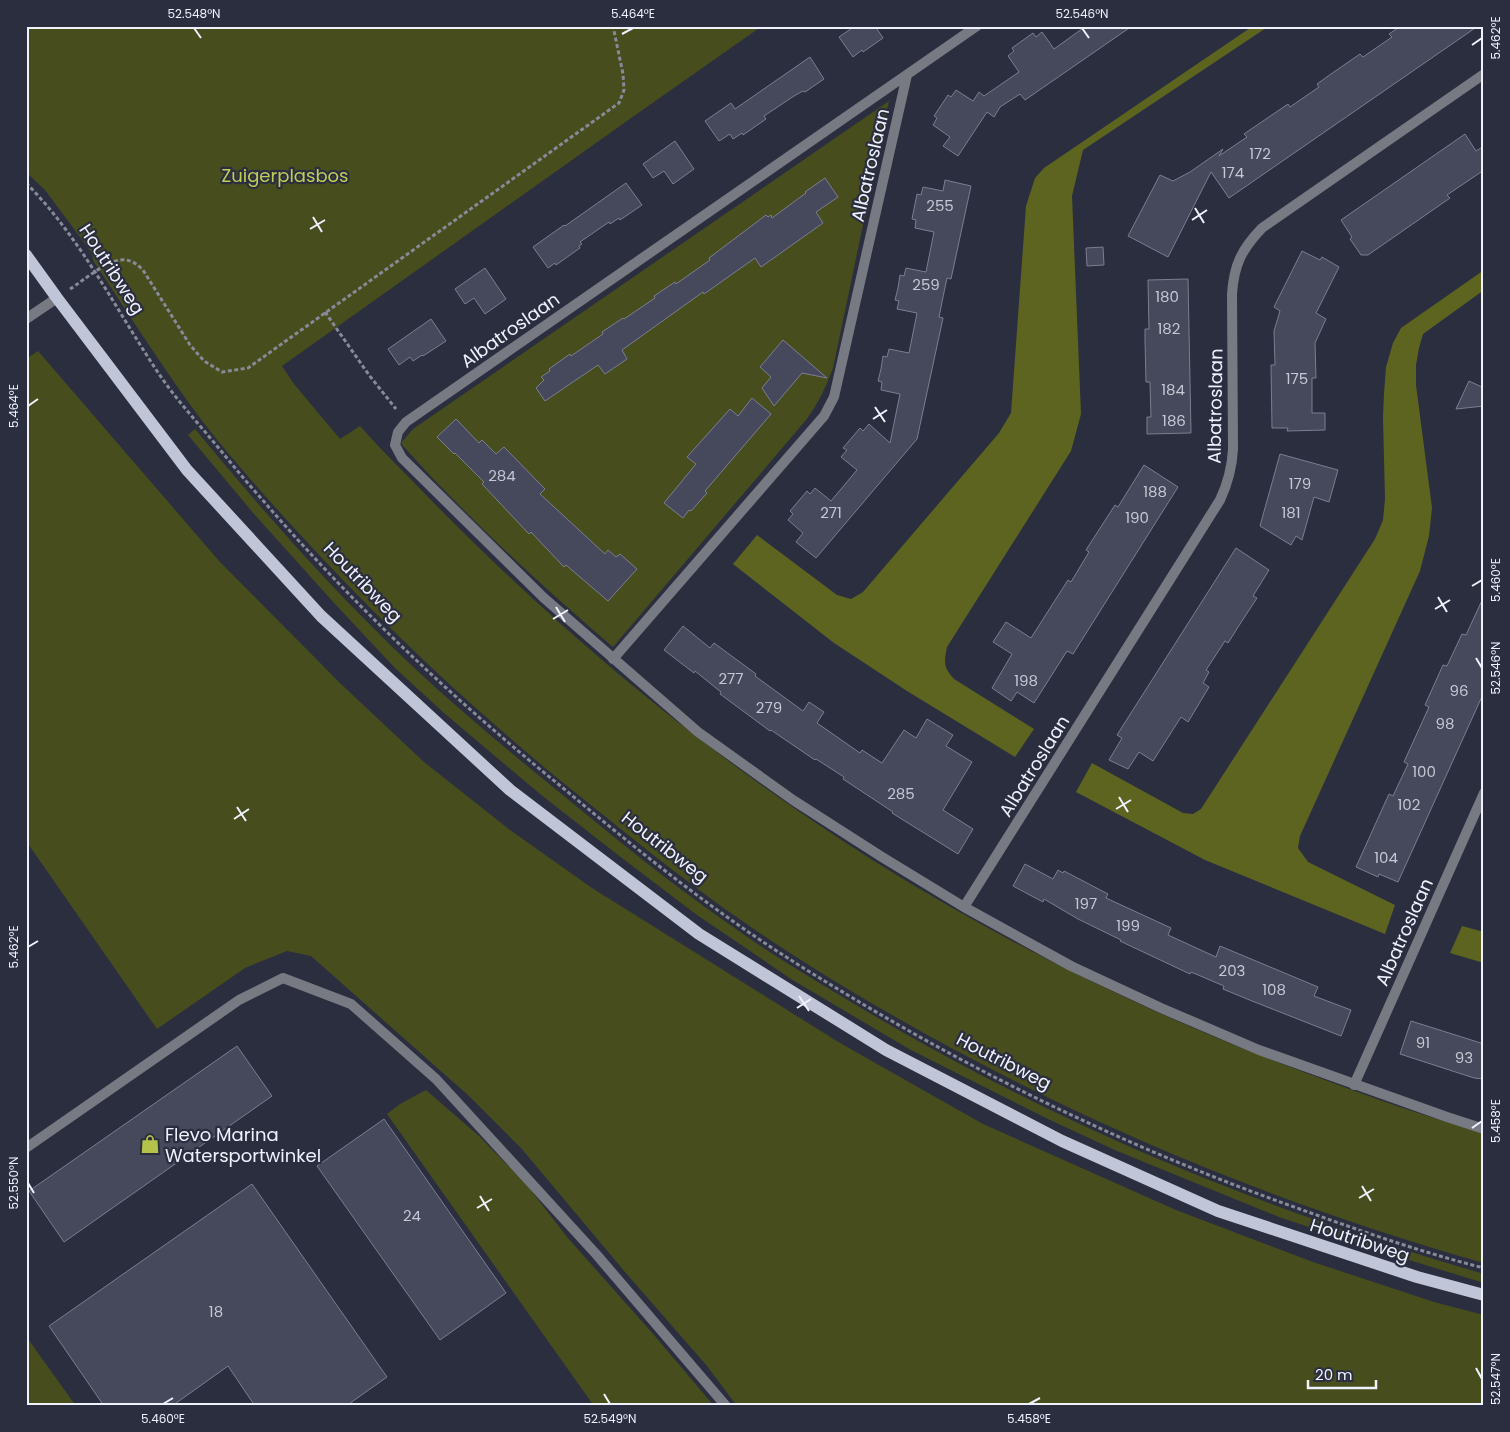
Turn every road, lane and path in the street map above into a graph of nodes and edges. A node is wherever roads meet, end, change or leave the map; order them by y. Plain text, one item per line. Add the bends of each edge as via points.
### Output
1 (613, 26) edge
2 (977, 26) edge
3 (1484, 74) edge
4 (907, 75) junction
5 (26, 183) edge
6 (26, 255) edge
7 (95, 272) junction
8 (57, 298) junction
9 (325, 312) junction
10 (26, 319) edge
11 (406, 422) junction
12 (613, 659) junction
13 (1484, 793) edge
14 (964, 907) junction
15 (1354, 1085) junction
16 (1484, 1129) edge
17 (26, 1148) edge
18 (1484, 1268) edge
19 (1484, 1295) edge
20 (726, 1406) edge

1 - 9 path via 623,74 624,90 619,103
2 - 4 street, Albatroslaan
3 - 14 street, Albatroslaan via 1262,228 1248,244 1233,278 1233,449 1227,484 1220,500
4 - 11 street, Albatroslaan
4 - 12 street, Albatroslaan via 834,397 824,416
5 - 7 path, Houtribweg via 48,205
6 - 8 main road, Houtribweg
7 - 8 path
7 - 9 path via 114,261 125,259 135,263 143,270 190,345 204,361 222,372 248,368
7 - 18 path, Houtribweg via 164,381 261,499 369,614 438,682 512,747 687,888 815,975 912,1033 1053,1106 1116,1136 1262,1195 1362,1231
8 - 10 street
8 - 19 main road, Houtribweg via 187,470 321,616 510,790 700,934 886,1050 1062,1141 1218,1211 1417,1277
9 - 11 path
11 - 12 street, Albatroslaan via 398,432 395,445 402,458 544,598
12 - 14 street, Albatroslaan via 698,732 793,800
13 - 15 street, Albatroslaan
14 - 15 street, Albatroslaan via 1071,966 1161,1008 1259,1050
15 - 16 street, Albatroslaan
17 - 20 street via 239,1000 284,978 351,1004 436,1079 596,1254

